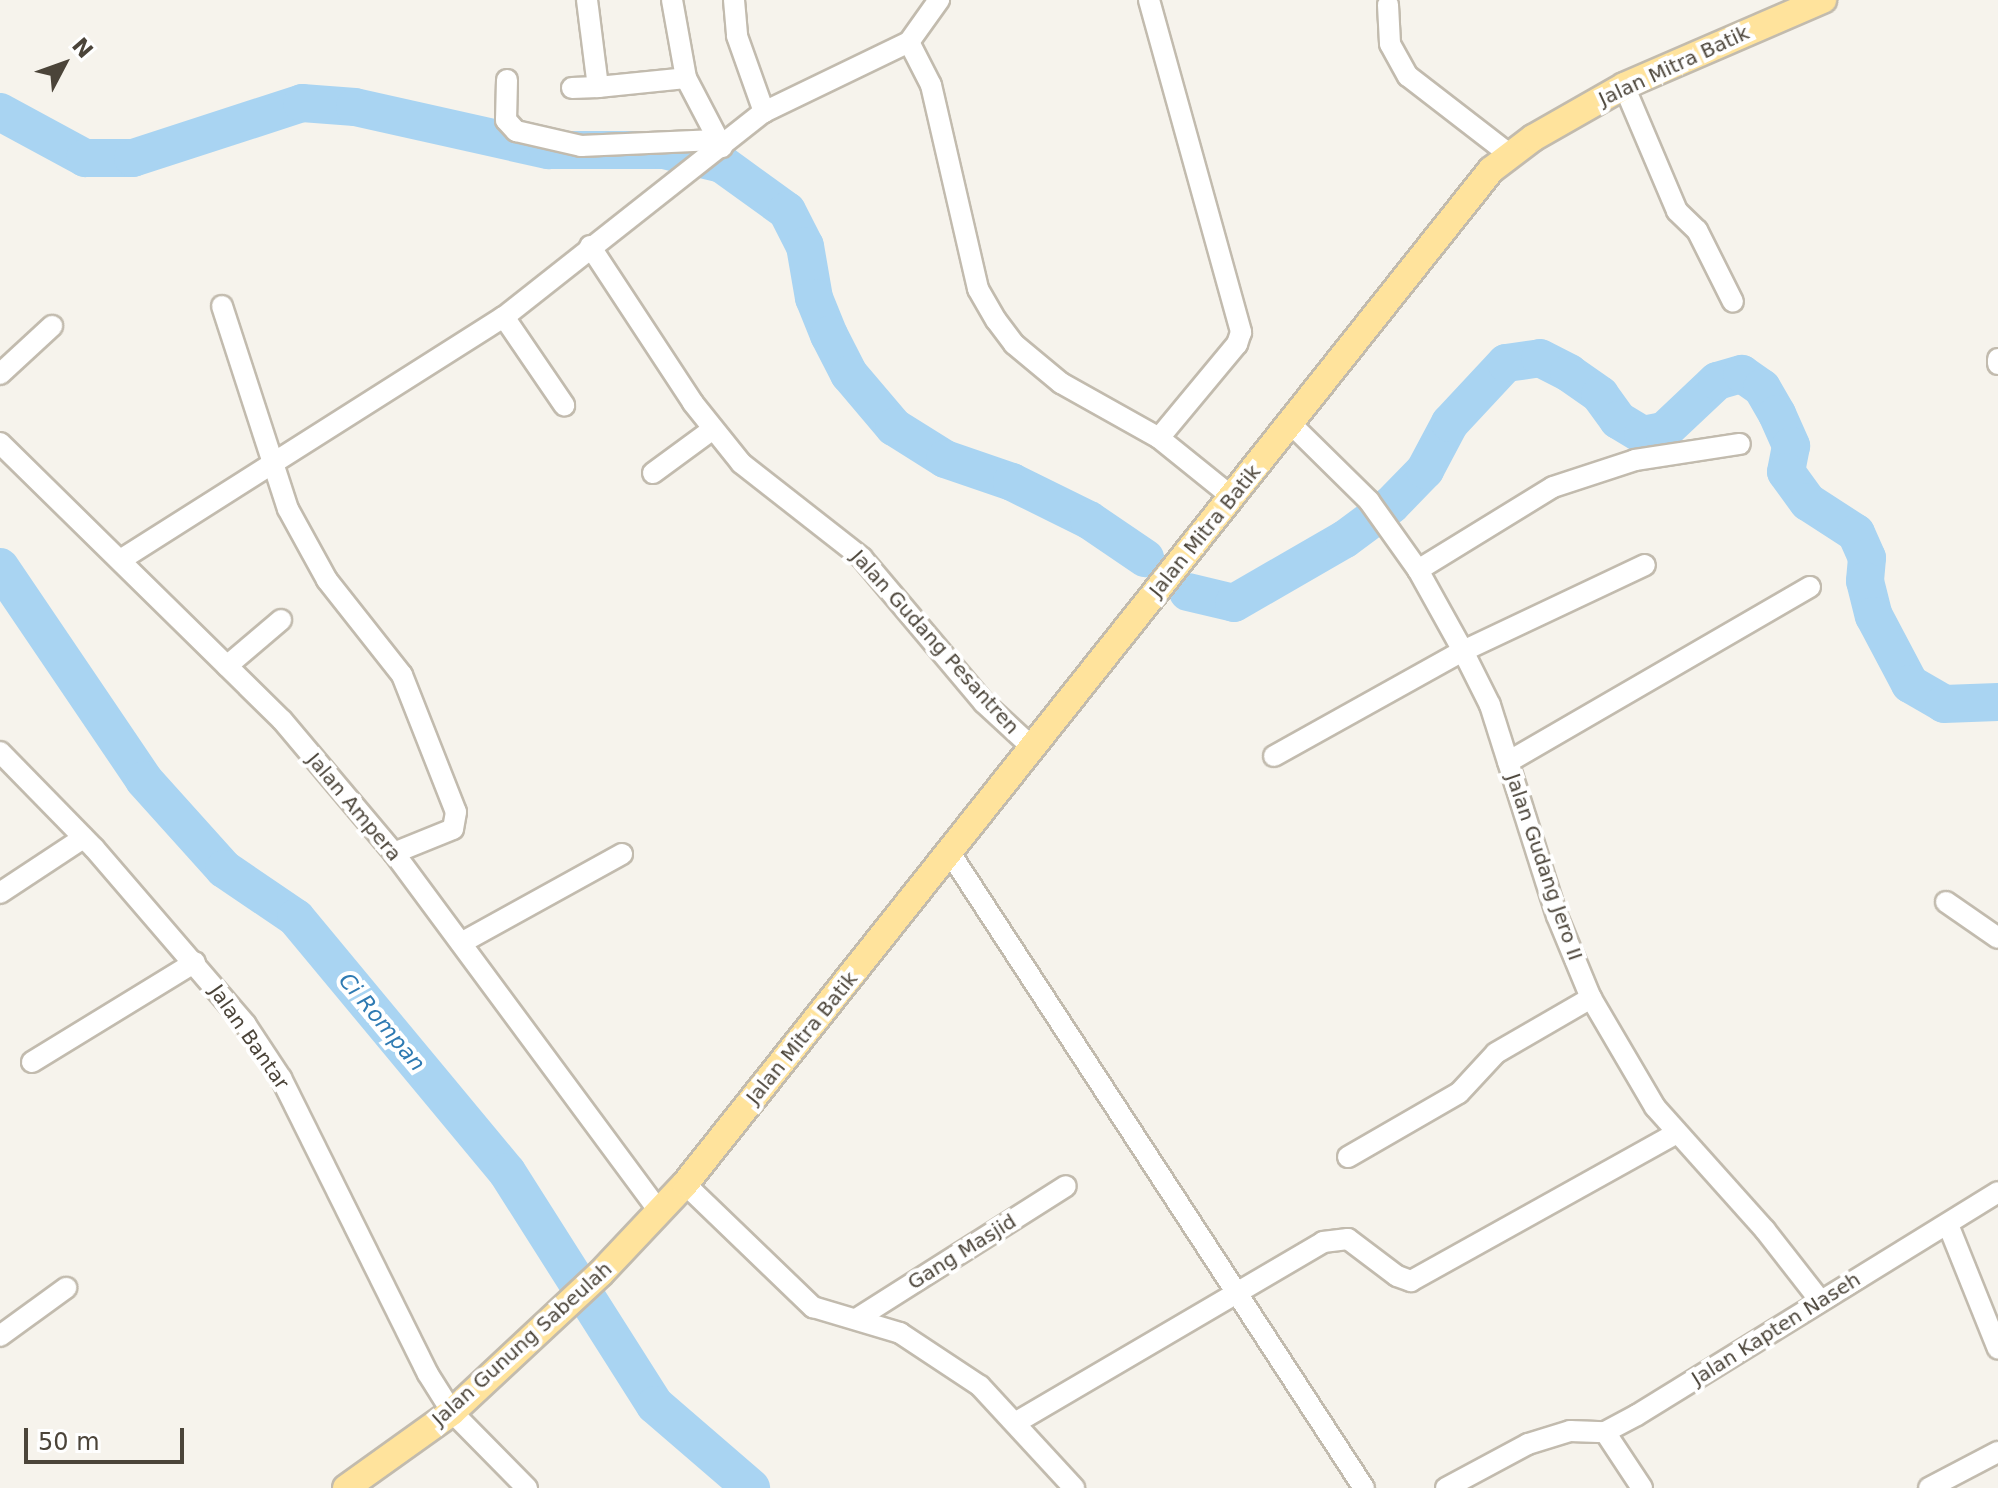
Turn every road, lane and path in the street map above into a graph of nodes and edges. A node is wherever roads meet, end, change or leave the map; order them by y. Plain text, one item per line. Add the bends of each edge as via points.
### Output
1 (587, 0) edge
2 (672, 0) edge
3 (734, 0) edge
4 (939, 0) edge
5 (1149, 0) edge
6 (1823, 0) edge
7 (1388, 5) dead end
8 (909, 42) junction
9 (686, 78) junction
10 (507, 80) dead end
11 (1624, 86) junction
12 (598, 87) junction
13 (572, 88) dead end
14 (764, 112) junction
15 (716, 148) junction
16 (1509, 154) junction
17 (590, 246) junction
18 (1733, 302) dead end
19 (222, 306) dead end
20 (504, 317) junction
21 (52, 326) dead end
22 (0, 374) edge
23 (564, 405) dead end
24 (1291, 424) junction
25 (713, 429) junction
26 (1159, 438) junction
27 (0, 443) edge
28 (1740, 444) dead end
29 (272, 460) junction
30 (653, 473) dead end
31 (1231, 496) junction
32 (122, 559) junction
33 (1645, 565) dead end
34 (1418, 570) junction
35 (1810, 587) dead end
36 (281, 620) dead end
37 (1463, 651) junction
38 (227, 666) junction
39 (1033, 748) junction
40 (0, 752) edge
41 (1274, 756) dead end
42 (1508, 762) junction
43 (83, 838) junction
44 (394, 853) junction
45 (950, 853) junction
46 (622, 854) dead end
47 (0, 893) edge
48 (1946, 902) dead end
49 (1998, 938) edge
50 (461, 943) junction
51 (195, 962) junction
52 (1591, 998) junction
53 (32, 1062) dead end
54 (1675, 1134) junction
55 (1348, 1157) dead end
56 (685, 1184) junction
57 (1066, 1186) dead end
58 (1998, 1192) edge
59 (660, 1213) junction
60 (1949, 1227) junction
61 (66, 1288) dead end
62 (1240, 1295) junction
63 (1819, 1299) junction
64 (858, 1318) junction
65 (0, 1336) edge
66 (1998, 1349) edge
67 (452, 1412) junction
68 (1015, 1423) junction
69 (1605, 1432) junction
70 (1998, 1452) edge
71 (346, 1488) edge
72 (527, 1488) edge
73 (1074, 1488) edge
74 (1364, 1488) edge
75 (1446, 1488) edge
76 (1642, 1488) edge
77 (1929, 1488) edge

1 - 12 street
2 - 9 street
3 - 14 street via 737,36
4 - 8 street
5 - 26 street via 1241,332 1237,344
6 - 11 main road, Jalan Mitra Batik
7 - 16 street via 1390,44 1408,76
8 - 14 street
8 - 26 street via 931,85 978,289 996,320 1014,344 1061,383
9 - 12 street
9 - 15 street
10 - 15 street via 506,120 516,131 581,146
11 - 16 main road, Jalan Mitra Batik
11 - 18 street via 1677,211 1697,230
12 - 13 street
14 - 15 street
15 - 17 street via 692,172
16 - 24 main road, Jalan Mitra Batik via 1472,191
17 - 20 street
17 - 25 street, Jalan Gudang Pesantren
19 - 29 street
20 - 23 street
20 - 29 street
21 - 22 street
24 - 31 main road, Jalan Mitra Batik
24 - 34 street, Jalan Gudang Jero II via 1369,501
25 - 30 street
25 - 39 street, Jalan Gudang Pesantren via 741,463 862,558 984,703
26 - 31 street
27 - 32 street, Jalan Ampera
28 - 34 street via 1635,460 1553,487
29 - 32 street
29 - 44 street via 288,509 315,561 402,675 456,812 453,829
31 - 39 main road, Jalan Mitra Batik
32 - 38 street, Jalan Ampera
33 - 37 street
34 - 37 street, Jalan Gudang Jero II
35 - 42 street
36 - 38 street
37 - 41 street
37 - 42 street, Jalan Gudang Jero II via 1490,705
38 - 44 street, Jalan Ampera via 282,720
39 - 45 main road, Jalan Mitra Batik
40 - 43 street, Jalan Bantar
42 - 52 street, Jalan Gudang Jero II via 1557,916
43 - 47 street
43 - 51 street, Jalan Bantar
44 - 50 street, Jalan Ampera
45 - 56 main road, Jalan Mitra Batik
45 - 62 street
46 - 50 street
48 - 49 street
50 - 59 street, Jalan Ampera
51 - 53 street
51 - 67 street, Jalan Bantar via 281,1078
52 - 54 street, Jalan Gudang Jero II
52 - 55 street via 1496,1053 1459,1093
54 - 62 street via 1411,1281 1348,1239 1335,1238
54 - 63 street, Jalan Gudang Jero II via 1765,1230
56 - 59 main road, Jalan Gunung Sabeulah
56 - 64 street via 813,1307
57 - 64 street, Gang Masjid
58 - 60 street, Jalan Kapten Naseh
59 - 67 main road, Jalan Gunung Sabeulah
60 - 63 street, Jalan Kapten Naseh
60 - 66 street
61 - 65 street
62 - 68 street
62 - 74 street
63 - 69 street, Jalan Kapten Naseh
64 - 68 street via 925,1349 980,1386
67 - 71 main road, Jalan Gunung Sabeulah
67 - 72 street, Jalan Bantar
68 - 73 street
69 - 75 street via 1570,1431 1528,1444
69 - 76 street
70 - 77 street

